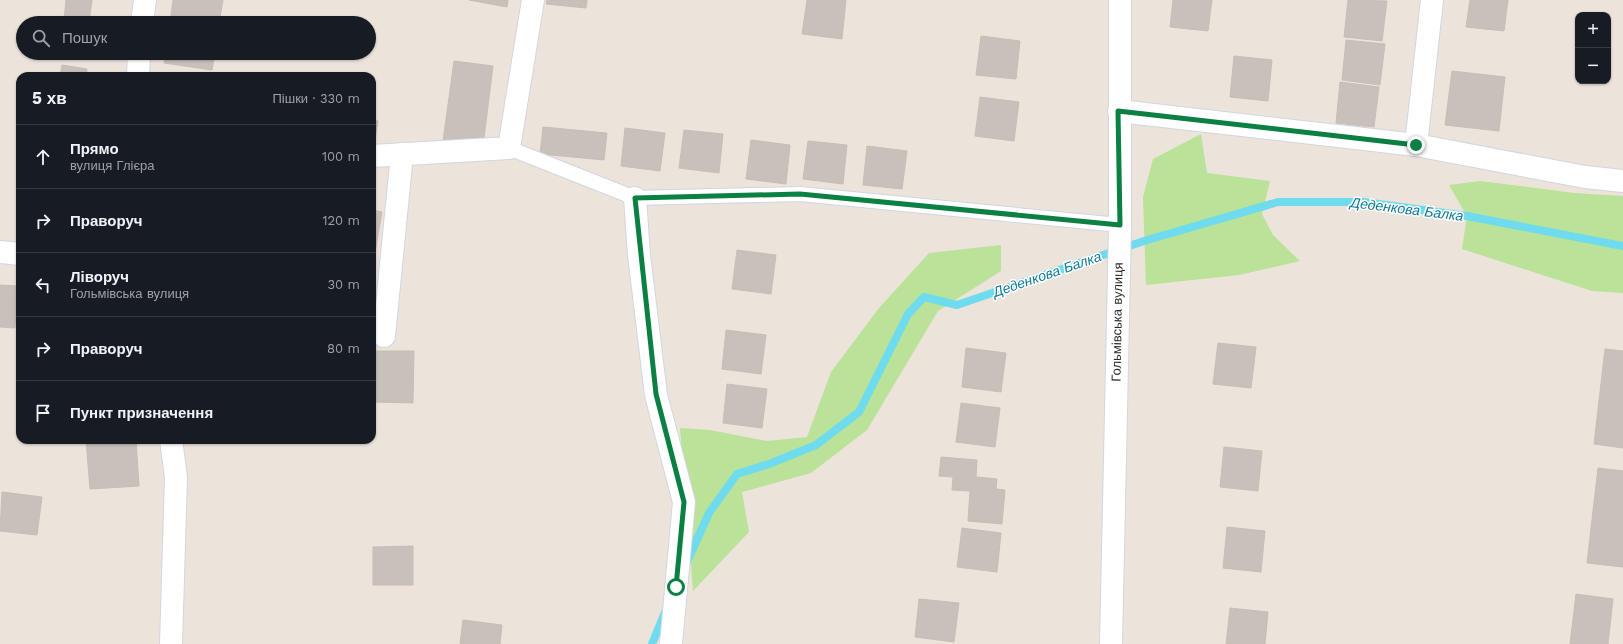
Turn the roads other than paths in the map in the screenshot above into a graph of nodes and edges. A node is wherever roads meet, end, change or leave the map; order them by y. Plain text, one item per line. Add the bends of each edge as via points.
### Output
1 (145, 0) edge
2 (534, 0) edge
3 (1120, 0) edge
4 (1432, 0) edge
5 (143, 16) edge
6 (139, 60) edge
7 (138, 72) edge
8 (1118, 111) junction
9 (1416, 145) junction
10 (509, 148) junction
11 (402, 154) junction
12 (376, 156) edge
13 (1623, 181) edge
14 (635, 198) junction
15 (1120, 225) junction
16 (0, 252) edge
17 (16, 254) edge
18 (384, 336) dead end
19 (172, 444) edge
20 (171, 644) edge
21 (671, 644) edge
22 (1111, 644) edge

1 - 5 street
2 - 10 street
3 - 8 street, Гольмівська вулиця
4 - 9 street
6 - 7 street
8 - 9 street
8 - 15 street, Гольмівська вулиця
9 - 13 street via 1585,177
10 - 11 street
10 - 14 lane
11 - 12 street
11 - 18 street
14 - 15 lane via 800,194
14 - 21 street via 656,394 684,502
15 - 22 street, Гольмівська вулиця
16 - 17 street
19 - 20 street via 176,477

